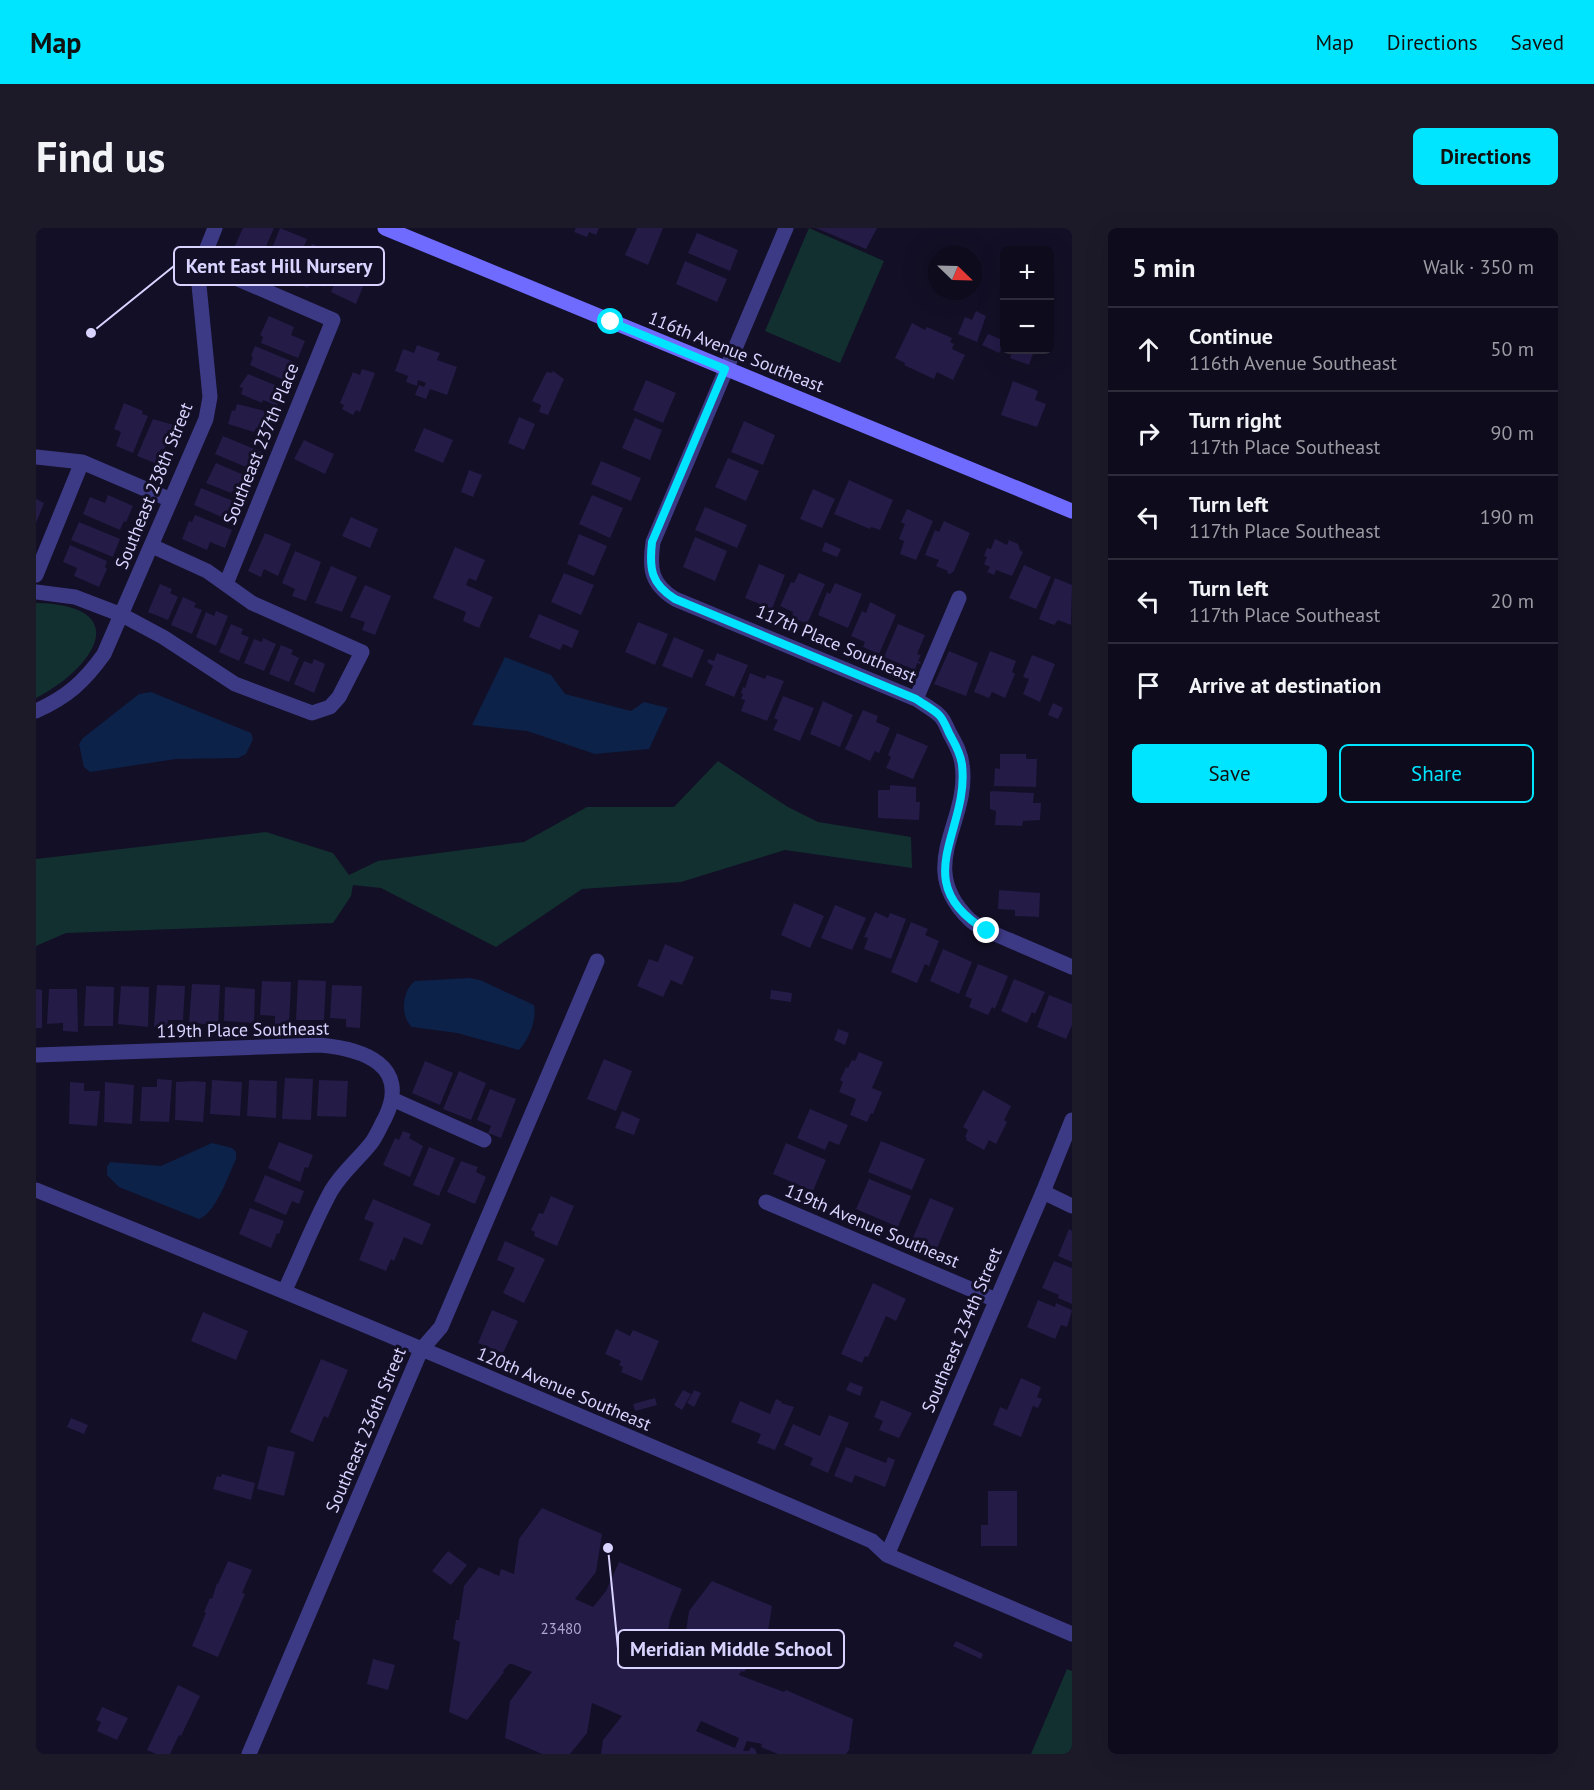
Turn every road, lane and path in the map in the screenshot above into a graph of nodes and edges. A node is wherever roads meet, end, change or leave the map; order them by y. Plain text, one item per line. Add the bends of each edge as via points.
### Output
1 (215, 228) edge
2 (385, 228) edge
3 (786, 228) edge
4 (201, 262) junction
5 (725, 369) junction
6 (36, 457) edge
7 (82, 462) junction
8 (171, 500) junction
9 (1072, 511) edge
10 (152, 546) junction
11 (36, 575) edge
12 (226, 584) junction
13 (36, 592) edge
14 (959, 598) dead end
15 (122, 615) junction
16 (916, 699) junction
17 (36, 711) edge
18 (597, 961) dead end
19 (1072, 967) edge
20 (36, 1055) edge
21 (392, 1099) junction
22 (1072, 1120) edge
23 (484, 1140) dead end
24 (36, 1190) edge
25 (1043, 1192) junction
26 (766, 1202) dead end
27 (1072, 1206) edge
28 (285, 1290) junction
29 (996, 1300) junction
30 (421, 1350) junction
31 (887, 1555) junction
32 (1072, 1634) edge
33 (249, 1754) edge

1 - 4 street, Southeast 238th Street
2 - 5 main road, 116th Avenue Southeast
3 - 5 street
4 - 8 street, Southeast 238th Street via 199,285 210,397 206,419
4 - 12 street, Southeast 237th Place via 333,320
5 - 9 main road, 116th Avenue Southeast
5 - 16 street, 117th Place Southeast via 652,542 650,562 657,585 675,599
6 - 7 street
7 - 8 street
7 - 11 street
8 - 10 street, Southeast 238th Street
10 - 12 street
10 - 15 street, Southeast 238th Street
12 - 15 street via 252,603 362,652 339,698 312,713 235,684
13 - 15 street via 75,597
14 - 16 street
15 - 17 street, Southeast 238th Street via 104,654 87,676 72,691
16 - 19 street, 117th Place Southeast via 940,715 962,764 960,802 944,869 953,899 971,921 987,931
18 - 30 street, Southeast 236th Street via 441,1327
20 - 21 street, 119th Place Southeast via 337,1047 359,1052 383,1066 392,1082
21 - 23 street
21 - 28 street via 373,1141 332,1190
22 - 25 street, Southeast 234th Street
24 - 28 street, 120th Avenue Southeast
25 - 27 street
25 - 29 street, Southeast 234th Street
26 - 29 street, 119th Avenue Southeast
28 - 30 street, 120th Avenue Southeast
29 - 31 street, Southeast 234th Street
30 - 31 street, 120th Avenue Southeast via 872,1541
30 - 33 street, Southeast 236th Street
31 - 32 street, 120th Avenue Southeast

